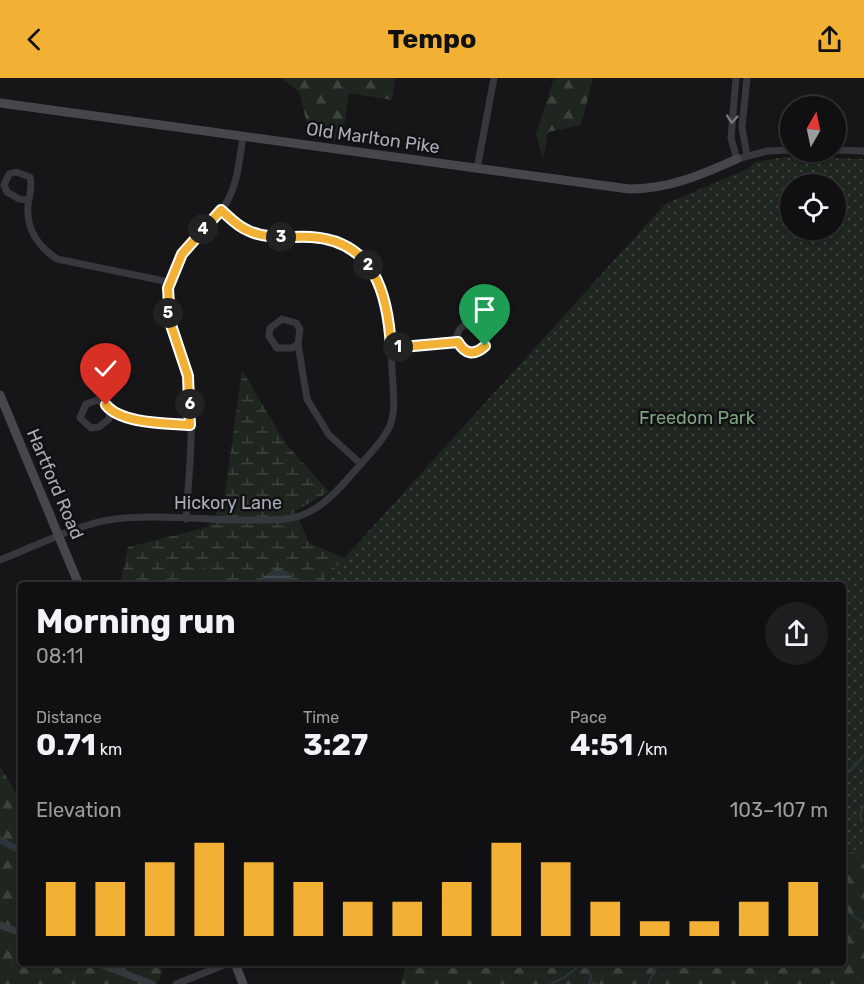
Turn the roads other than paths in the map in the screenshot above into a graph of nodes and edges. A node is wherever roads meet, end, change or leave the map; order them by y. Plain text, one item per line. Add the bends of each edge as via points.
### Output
1 (494, 78) edge
2 (736, 78) edge
3 (747, 78) edge
4 (0, 103) edge
5 (243, 137) junction
6 (846, 150) edge
7 (780, 151) edge
8 (864, 151) edge
9 (747, 156) junction
10 (736, 159) junction
11 (477, 169) junction
12 (29, 200) junction
13 (221, 210) junction
14 (169, 282) junction
15 (458, 342) junction
16 (298, 344) junction
17 (391, 348) junction
18 (0, 395) edge
19 (111, 410) junction
20 (190, 425) junction
21 (361, 464) junction
22 (186, 519) junction
23 (60, 537) junction
24 (0, 560) edge
25 (78, 582) edge
26 (0, 925) edge
27 (18, 932) edge
28 (105, 966) edge
29 (221, 966) edge
30 (236, 966) edge
31 (152, 984) edge
32 (176, 984) edge
33 (243, 984) edge

1 - 11 street
2 -> 10 street via 731,138
3 - 9 street via 742,127
4 - 5 street, Old Marlton Pike
5 - 11 street, Old Marlton Pike
5 - 13 street via 236,180
6 - 8 street
7 - 9 street
9 - 10 street
10 - 11 street, Old Marlton Pike via 686,181 644,189
12 - 12 street via 30,177 9,174 4,185 7,192
12 - 14 street via 34,235 57,259
13 - 14 street via 191,241
13 - 17 street, Hickory Lane via 239,226 256,234 319,238 357,254 374,272 384,294
14 - 20 street via 168,311 188,376
15 - 15 street via 470,353 479,352 488,338 479,324 470,323 462,326
15 - 17 street
16 - 16 street via 300,329 289,319 270,328 269,336 277,348
16 - 21 street via 306,399 329,435
17 - 21 street, Hickory Lane via 393,423
18 - 23 street, Hartford Road
19 - 19 street via 98,400 90,401 80,418 91,428 99,427 109,419
19 - 20 street via 144,421
20 - 22 street
21 - 22 street, Hickory Lane via 324,502 296,517
22 - 23 street, Hickory Lane via 107,520
23 - 24 street, Hickory Lane
23 - 25 street, Hartford Road
26 - 27 street
28 - 31 street
29 - 32 street
30 - 33 street

